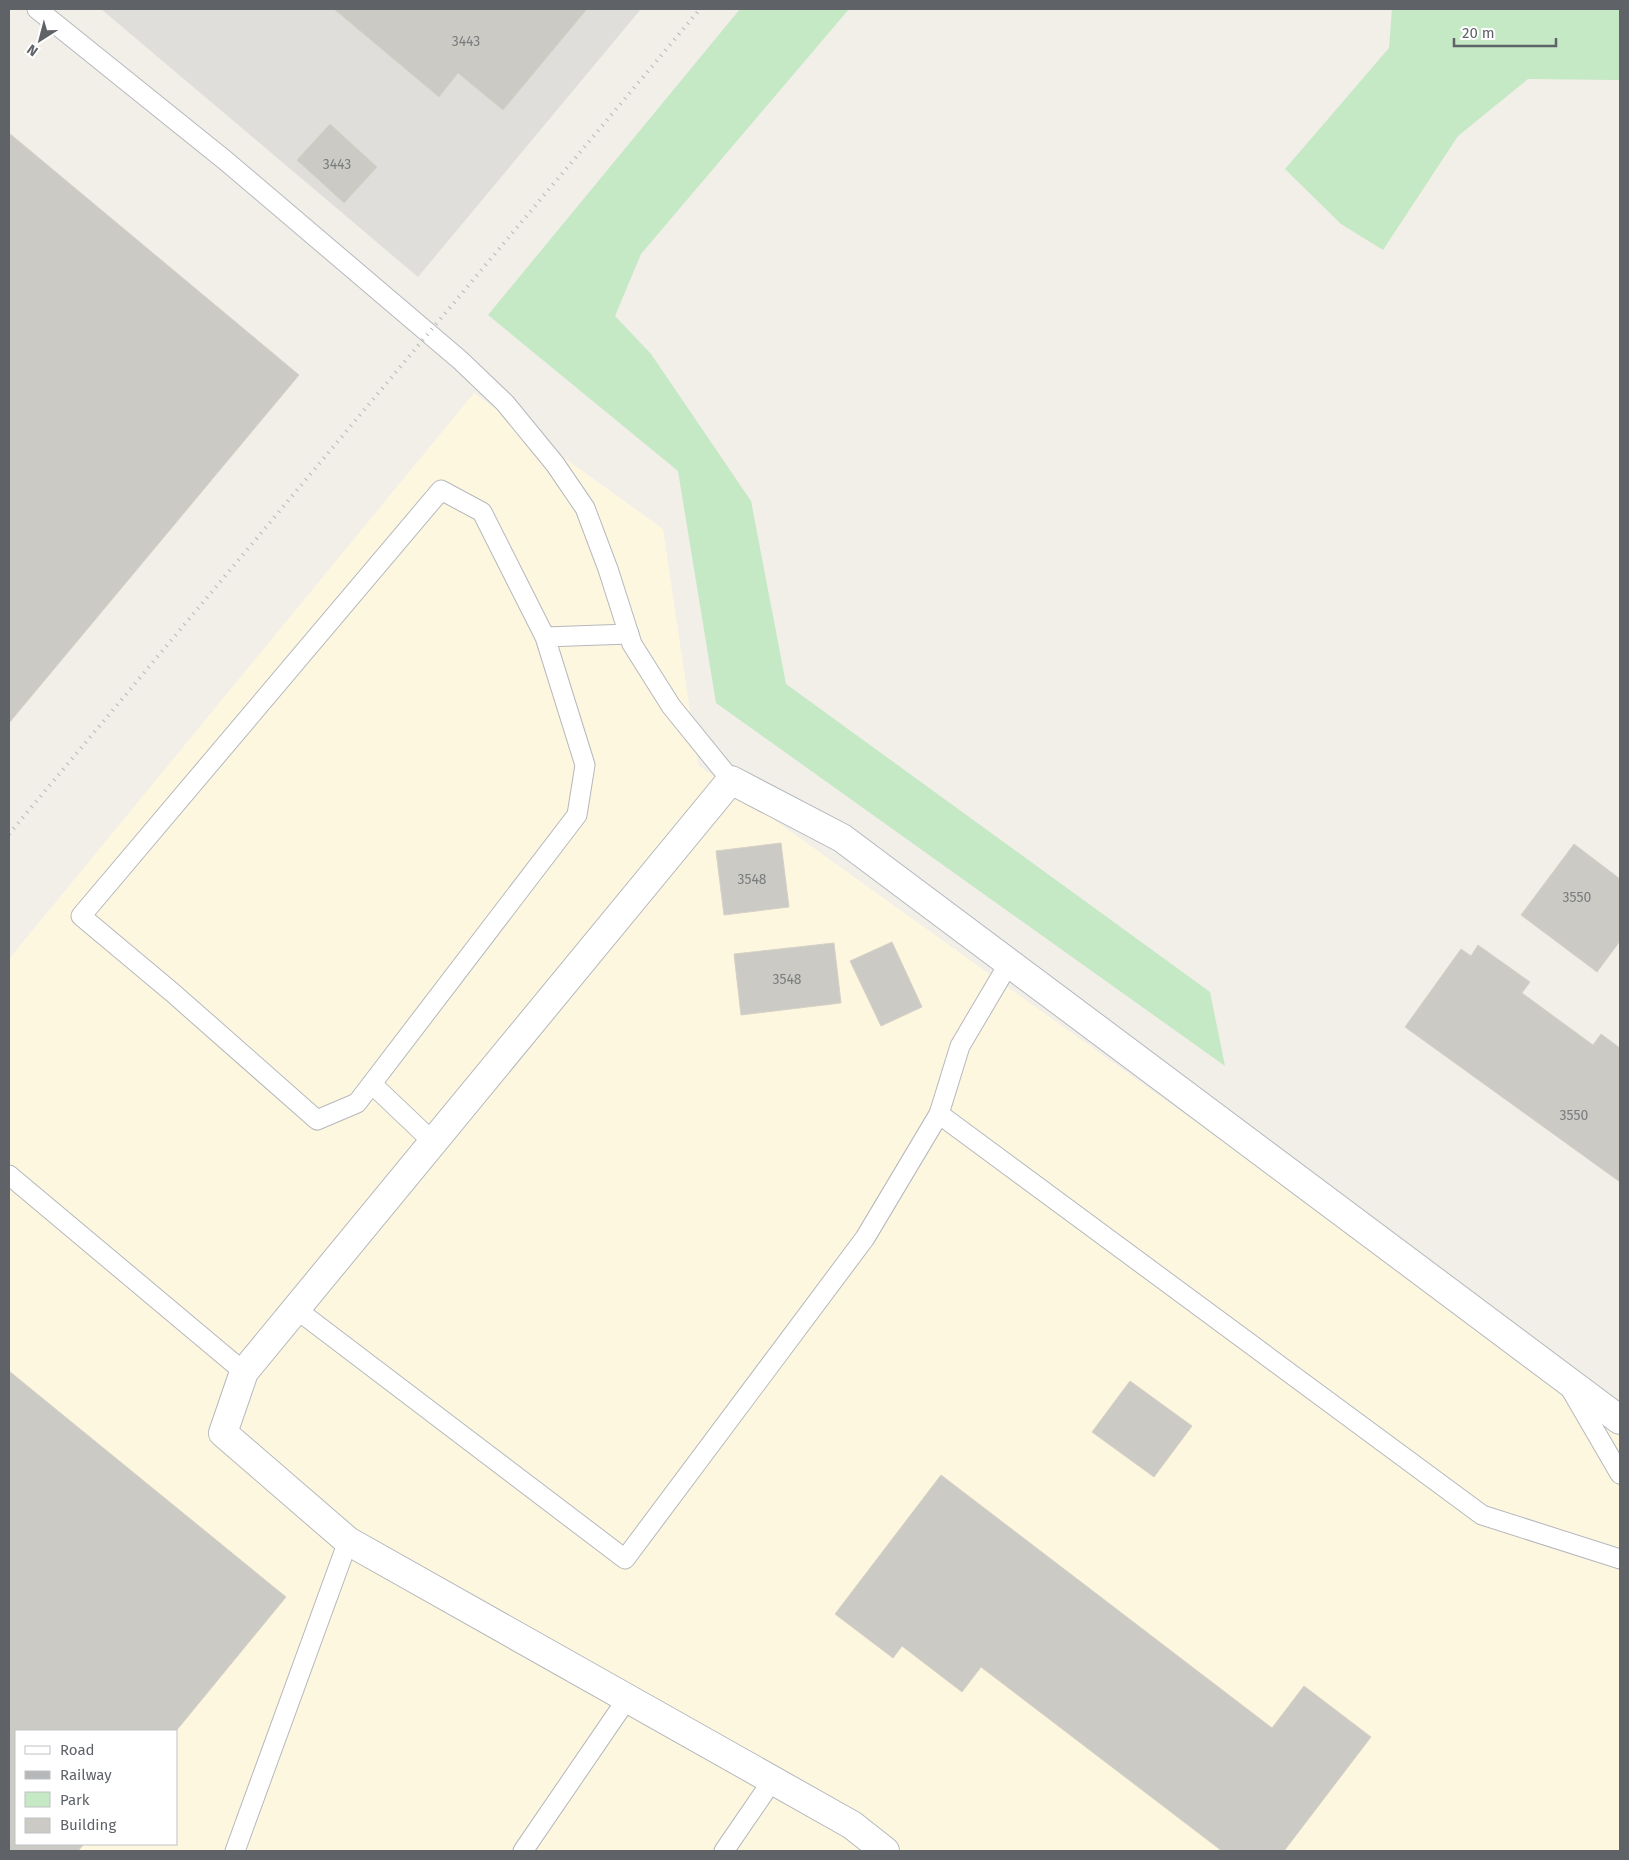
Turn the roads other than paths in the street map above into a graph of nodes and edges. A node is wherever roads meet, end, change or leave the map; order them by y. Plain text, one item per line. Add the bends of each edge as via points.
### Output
1 (37, 9) edge
2 (629, 634) junction
3 (545, 637) junction
4 (731, 780) junction
5 (1009, 962) junction
6 (372, 1084) junction
7 (939, 1114) junction
8 (433, 1142) junction
9 (9, 1175) edge
10 (296, 1309) junction
11 (244, 1372) junction
12 (1564, 1378) junction
13 (1620, 1420) edge
14 (1620, 1474) edge
15 (348, 1541) junction
16 (1620, 1559) edge
17 (627, 1699) junction
18 (772, 1781) junction
19 (235, 1851) edge
20 (523, 1851) edge
21 (724, 1851) edge
22 (885, 1851) edge

1 - 2 lane via 226,161 460,360 505,403 555,464 585,508
2 - 3 lane
2 - 4 lane via 671,706
3 - 6 lane via 585,765 577,815
3 - 6 lane via 482,512 441,490 81,916 317,1120 357,1103
4 - 5 street via 842,838
4 - 8 street
5 - 7 lane via 960,1046
5 - 12 street
6 - 8 lane
7 - 10 lane via 865,1238 625,1559
7 - 16 lane via 1482,1515
8 - 10 street
9 - 11 lane
10 - 11 street
11 - 15 street via 222,1433
12 - 13 street
12 - 14 lane
15 - 17 street
15 - 19 lane
17 - 18 street
17 - 20 lane
18 - 21 lane
18 - 22 street via 852,1825

